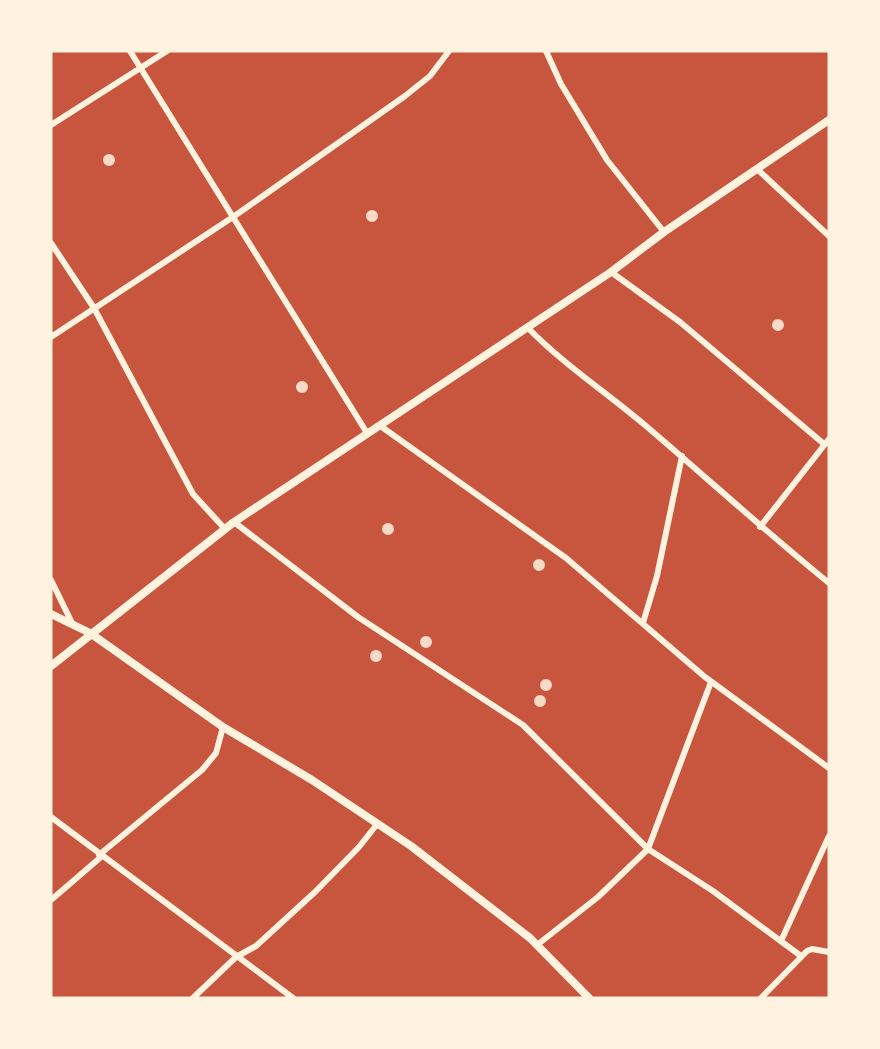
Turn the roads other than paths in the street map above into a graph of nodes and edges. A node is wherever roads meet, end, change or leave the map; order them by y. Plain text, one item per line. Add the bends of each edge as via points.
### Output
1 (130, 51) edge
2 (167, 51) edge
3 (450, 51) edge
4 (546, 51) edge
5 (141, 66) junction
6 (829, 120) edge
7 (51, 125) edge
8 (757, 169) junction
9 (233, 217) junction
10 (664, 232) junction
11 (829, 236) edge
12 (51, 243) edge
13 (611, 272) junction
14 (94, 308) junction
15 (526, 327) junction
16 (51, 337) edge
17 (380, 424) junction
18 (367, 433) junction
19 (827, 442) edge
20 (682, 456) junction
21 (234, 522) junction
22 (760, 526) junction
23 (225, 529) junction
24 (51, 580) edge
25 (829, 583) edge
26 (51, 614) edge
27 (643, 623) junction
28 (74, 625) junction
29 (90, 633) junction
30 (51, 666) edge
31 (711, 682) junction
32 (223, 727) junction
33 (829, 768) edge
34 (51, 818) edge
35 (378, 823) junction
36 (829, 836) edge
37 (648, 849) junction
38 (100, 856) junction
39 (51, 900) edge
40 (781, 940) junction
41 (537, 945) junction
42 (829, 952) edge
43 (801, 956) junction
44 (236, 957) junction
45 (193, 998) edge
46 (293, 998) edge
47 (589, 998) edge
48 (761, 998) edge

1 - 5 street
2 - 5 street
3 - 9 street via 418,87
4 - 10 street via 561,84 607,160
5 - 7 street
5 - 9 street
6 - 8 street
8 - 10 street
8 - 11 street
9 - 14 street
9 - 18 street
10 - 13 street
12 - 14 street
13 - 15 street
13 - 19 street via 680,322
14 - 16 street
14 - 23 street via 193,494
15 - 17 street
15 - 20 street
17 - 18 street
17 - 27 street via 566,558
18 - 21 street
19 - 22 street
20 - 22 street
20 - 27 street
21 - 23 street
21 - 37 street via 358,617 523,725
22 - 25 street
23 - 29 street
24 - 28 street
26 - 28 street
27 - 31 street
28 - 29 street
29 - 30 street
29 - 32 street
31 - 33 street
31 - 37 street
32 - 35 street
32 - 38 street via 216,753 202,770
34 - 38 street
35 - 41 street via 471,890
35 - 44 street via 315,892 256,946
36 - 40 street
37 - 40 street
37 - 41 street via 598,897
38 - 39 street
38 - 44 street
40 - 43 street
41 - 47 street
42 - 43 street via 812,949
43 - 48 street
44 - 45 street
44 - 46 street

